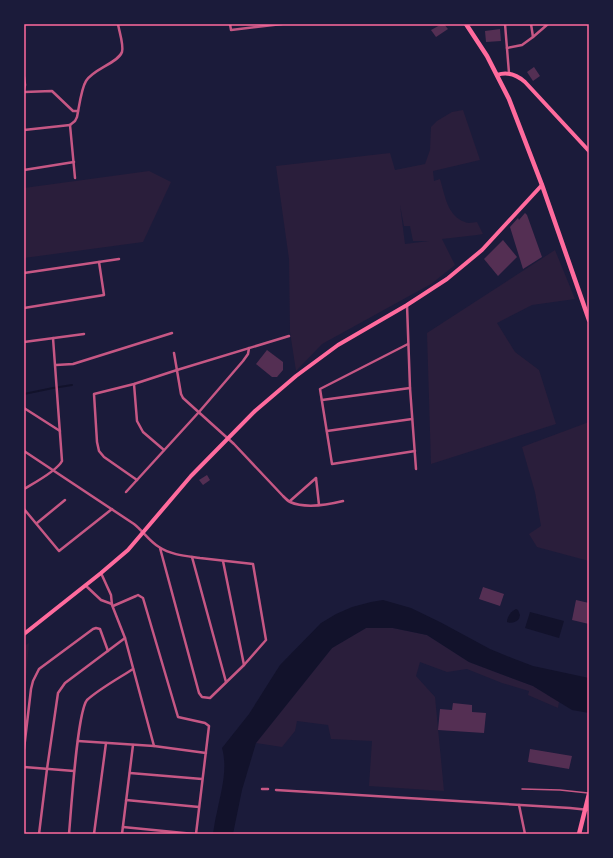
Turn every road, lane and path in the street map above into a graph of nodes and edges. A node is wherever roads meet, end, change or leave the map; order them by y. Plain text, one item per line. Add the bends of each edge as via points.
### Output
1 (118, 24) edge
2 (230, 24) edge
3 (282, 24) edge
4 (466, 24) edge
5 (505, 24) edge
6 (531, 24) edge
7 (548, 24) edge
8 (533, 38) junction
9 (507, 48) junction
10 (509, 73) junction
11 (497, 76) junction
12 (24, 77) edge
13 (24, 91) edge
14 (78, 111) junction
15 (70, 125) junction
16 (24, 130) edge
17 (589, 151) edge
18 (74, 162) junction
19 (24, 170) edge
20 (75, 178) dead end
21 (542, 185) junction
22 (119, 259) dead end
23 (99, 262) junction
24 (24, 273) edge
25 (407, 305) junction
26 (24, 308) edge
27 (589, 320) edge
28 (172, 333) dead end
29 (84, 334) dead end
30 (289, 336) dead end
31 (53, 338) junction
32 (24, 342) edge
33 (408, 344) junction
34 (250, 348) junction
35 (174, 353) dead end
36 (56, 365) junction
37 (176, 370) junction
38 (134, 384) junction
39 (410, 388) junction
40 (322, 400) junction
41 (24, 408) edge
42 (199, 412) junction
43 (412, 419) junction
44 (60, 431) junction
45 (327, 431) junction
46 (227, 439) junction
47 (24, 450) edge
48 (164, 450) junction
49 (414, 451) junction
50 (416, 469) dead end
51 (54, 470) junction
52 (137, 480) junction
53 (24, 489) edge
54 (126, 492) dead end
55 (65, 500) dead end
56 (343, 501) dead end
57 (290, 502) junction
58 (320, 505) junction
59 (24, 509) edge
60 (112, 509) junction
61 (37, 524) junction
62 (143, 532) junction
63 (160, 548) junction
64 (192, 557) junction
65 (223, 561) junction
66 (101, 573) junction
67 (85, 585) junction
68 (112, 605) junction
69 (24, 634) edge
70 (125, 638) junction
71 (108, 650) junction
72 (244, 665) junction
73 (133, 669) junction
74 (226, 682) junction
75 (78, 741) junction
76 (106, 743) junction
77 (133, 745) junction
78 (154, 746) junction
79 (24, 748) edge
80 (206, 753) junction
81 (24, 767) edge
82 (47, 769) junction
83 (74, 771) junction
84 (130, 773) junction
85 (202, 779) junction
86 (262, 789) dead end
87 (268, 789) dead end
88 (522, 789) dead end
89 (276, 790) dead end
90 (589, 794) edge
91 (126, 800) junction
92 (518, 805) junction
93 (199, 807) junction
94 (587, 809) edge
95 (123, 827) junction
96 (40, 834) edge
97 (69, 834) edge
98 (94, 834) edge
99 (122, 834) edge
100 (195, 834) edge
101 (525, 834) edge
102 (579, 834) edge

1 - 14 street via 122,52 118,58 86,80
2 - 3 street via 231,30
4 - 11 highway via 486,53
5 - 9 street
6 - 8 street
7 - 8 street
8 - 9 street via 522,45
9 - 10 street
10 - 11 main road
10 - 17 main road via 528,84
11 - 21 highway via 509,99
12 - 13 street
13 - 14 street via 52,91 72,110
14 - 15 street via 78,117
15 - 16 street
15 - 18 street
18 - 19 street
18 - 20 street
21 - 25 main road via 482,250 447,279
21 - 27 highway
22 - 23 street
23 - 24 street
23 - 26 street via 104,295
25 - 33 street
25 - 46 main road via 354,335 296,376
28 - 36 street via 73,364
29 - 31 street
30 - 34 street
31 - 32 street
31 - 36 street
33 - 39 street
33 - 40 street via 320,389
34 - 37 street
34 - 42 street via 243,361
35 - 37 street
36 - 44 street
37 - 38 street
37 - 42 street via 183,398
38 - 48 street via 137,421 143,432
38 - 52 street via 94,394 99,451
39 - 40 street
39 - 43 street
40 - 45 street
41 - 44 street
42 - 46 street
42 - 48 street
43 - 45 street
43 - 49 street
44 - 51 street via 62,461
45 - 49 street via 332,464
46 - 57 street
46 - 62 main road
47 - 51 street
48 - 52 street
49 - 50 street
51 - 53 street
51 - 60 street
52 - 54 street
55 - 61 street
56 - 58 street
57 - 58 street
57 - 58 street via 316,478
59 - 61 street
60 - 61 street via 59,551
60 - 62 street
62 - 63 street
62 - 66 main road via 128,550
63 - 64 street
63 - 74 street via 199,693 202,697 210,698
64 - 65 street
64 - 74 street
65 - 72 street
65 - 72 street via 253,564 266,640
66 - 67 main road
66 - 68 street via 111,595
67 - 68 street via 101,600
67 - 69 main road
68 - 70 street
68 - 80 street via 138,595 143,598 178,717 209,726
70 - 71 street
70 - 73 street
71 - 79 street via 100,629 93,628 39,669 31,689
71 - 82 street via 65,683 58,693
72 - 74 street
73 - 75 street via 86,702
73 - 78 street
75 - 76 street
75 - 83 street
76 - 77 street
76 - 98 street
77 - 78 street
77 - 84 street
78 - 80 street
80 - 85 street
81 - 82 street
82 - 83 street
82 - 96 street
83 - 97 street
84 - 85 street
84 - 91 street
85 - 93 street
86 - 87 street
88 - 90 lane
89 - 92 street
90 - 94 highway
91 - 93 street
91 - 95 street
92 - 94 street
92 - 101 street
93 - 100 street
94 - 102 highway
95 - 99 street
95 - 100 street

